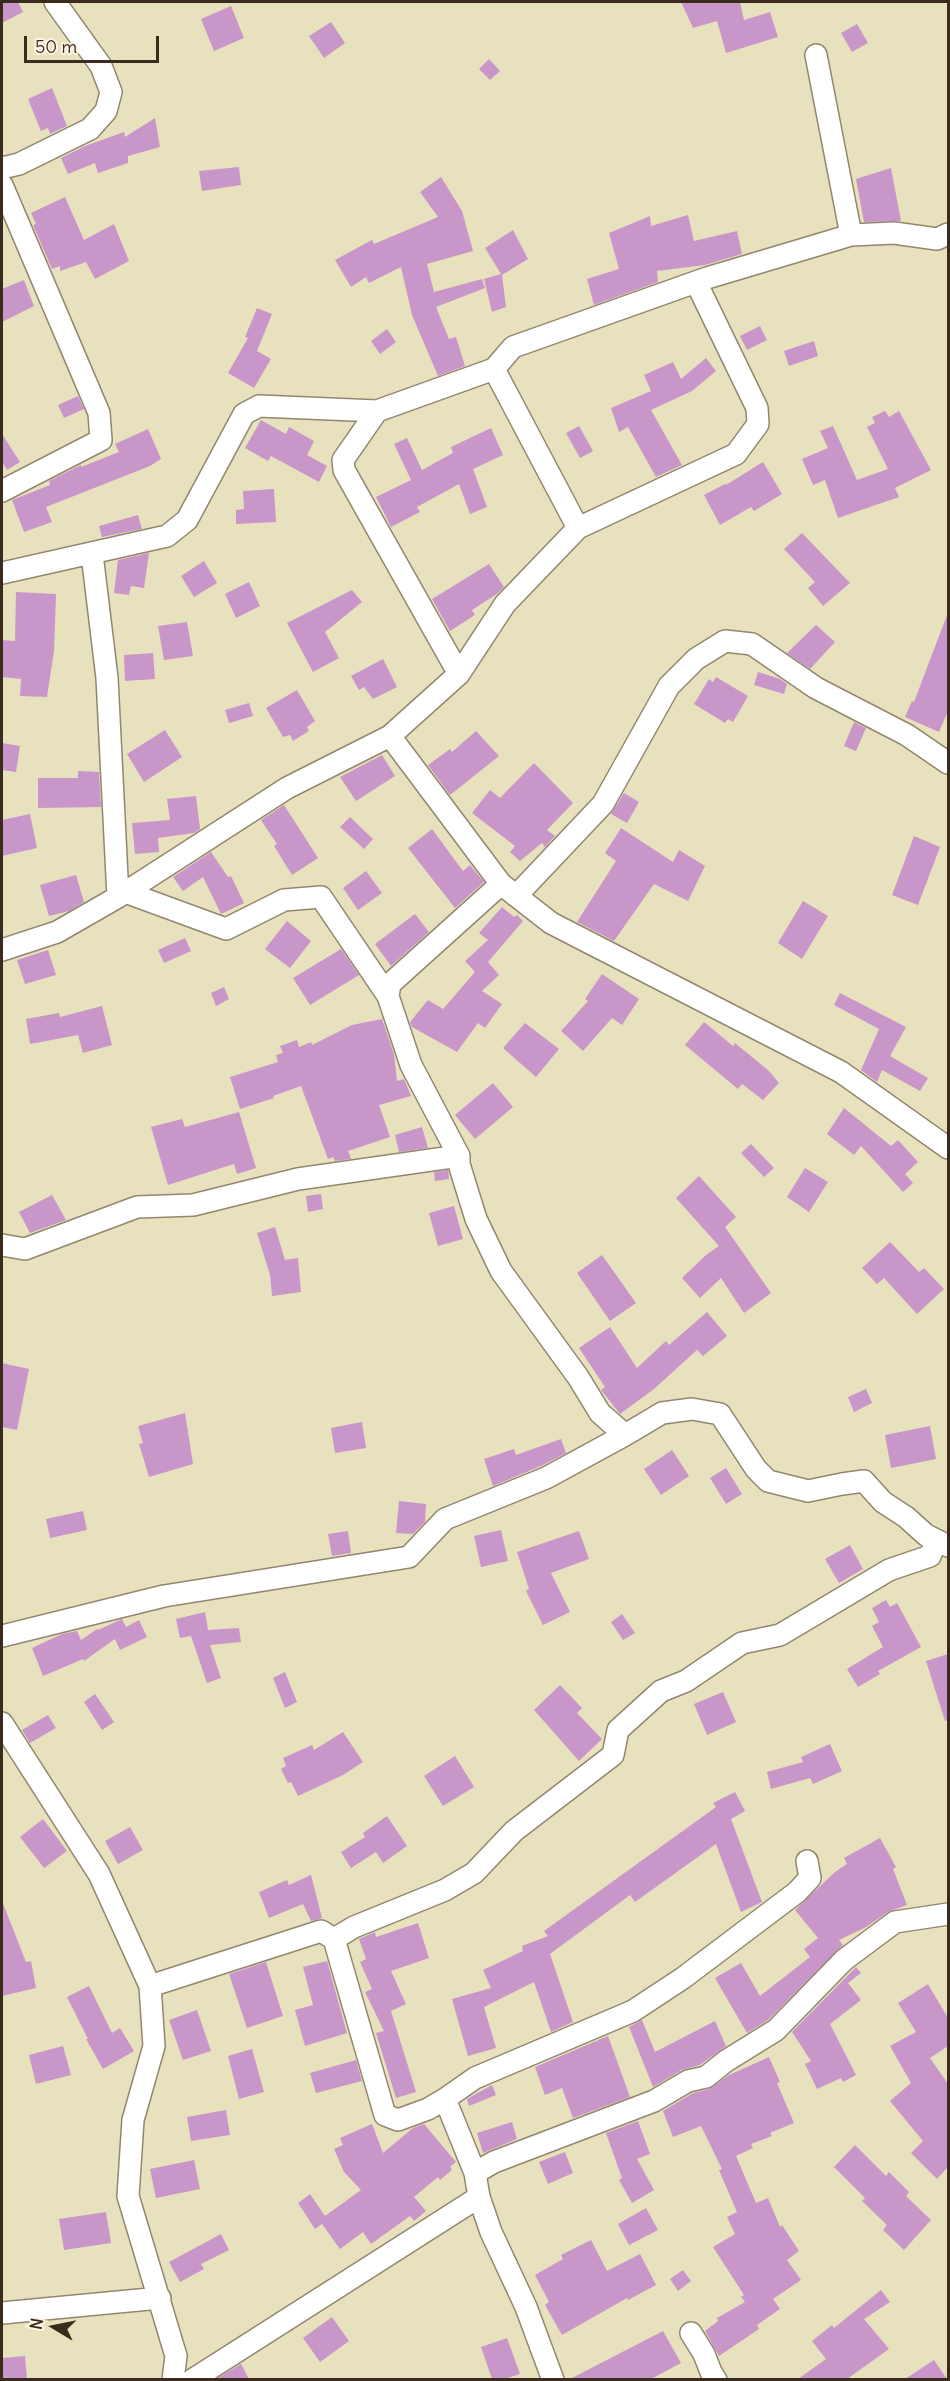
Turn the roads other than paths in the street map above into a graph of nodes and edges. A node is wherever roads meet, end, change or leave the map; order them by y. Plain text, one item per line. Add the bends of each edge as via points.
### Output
1 (55, 2) edge
2 (816, 56) dead end
3 (2, 168) edge
4 (2, 185) edge
5 (948, 234) edge
6 (851, 235) junction
7 (696, 282) junction
8 (494, 369) junction
9 (377, 411) junction
10 (2, 491) edge
11 (578, 528) junction
12 (92, 554) junction
13 (2, 573) edge
14 (459, 674) junction
15 (390, 736) junction
16 (948, 763) edge
17 (509, 890) junction
18 (121, 894) junction
19 (2, 950) edge
20 (388, 996) junction
21 (948, 1148) edge
22 (459, 1156) junction
23 (2, 1245) edge
24 (625, 1435) junction
25 (942, 1544) edge
26 (2, 1636) edge
27 (2, 1723) edge
28 (807, 1861) dead end
29 (948, 1914) edge
30 (333, 1939) junction
31 (150, 1986) junction
32 (445, 2099) junction
33 (475, 2173) junction
34 (479, 2197) junction
35 (160, 2298) junction
36 (2, 2313) edge
37 (691, 2333) dead end
38 (173, 2379) edge
39 (192, 2379) edge
40 (553, 2379) edge
41 (716, 2379) edge

1 - 3 street via 101,66 111,92 106,111 90,129 19,164
2 - 6 street
4 - 10 street via 99,413 101,440
5 - 6 street via 937,239 894,233
6 - 7 street
7 - 8 street via 513,347
7 - 11 street via 757,408 758,424 736,454
8 - 9 street
8 - 11 street
9 - 12 street via 259,406 244,414 187,520 167,536
9 - 14 street via 343,460 344,470
11 - 14 street via 505,604
12 - 13 street
12 - 18 street via 107,678
14 - 15 street
15 - 17 street
15 - 18 street via 287,788
16 - 17 street via 907,735 816,688 752,644 725,641 696,659 669,686 603,804
17 - 20 street via 390,984
17 - 21 street via 551,923 841,1072
18 - 19 street via 57,932
18 - 20 street via 226,929 284,900 321,897
20 - 22 street via 411,1065
22 - 23 street via 298,1179 193,1205 137,1207 25,1249
22 - 24 street via 476,1219 501,1271 600,1413
24 - 25 street via 662,1413 692,1409 720,1414 768,1481 808,1491 864,1482 883,1502
24 - 26 street via 546,1478 444,1519 409,1557 164,1596
25 - 30 street via 930,1557 889,1570 780,1635 742,1643 686,1681 662,1691 618,1730 613,1755 514,1831 474,1873 445,1890
27 - 31 street via 99,1874
28 - 32 street via 810,1878 797,1892 633,2011 475,2078
29 - 33 street via 895,1922 844,1960 776,2030 706,2077 688,2081 654,2101 494,2162
30 - 31 street via 321,1931
30 - 32 street via 385,2115 398,2120
31 - 35 street via 154,2046 133,2120 128,2196
32 - 33 street
33 - 34 street
34 - 39 street
34 - 40 street
35 - 36 street
35 - 38 street via 176,2356
37 - 41 street

